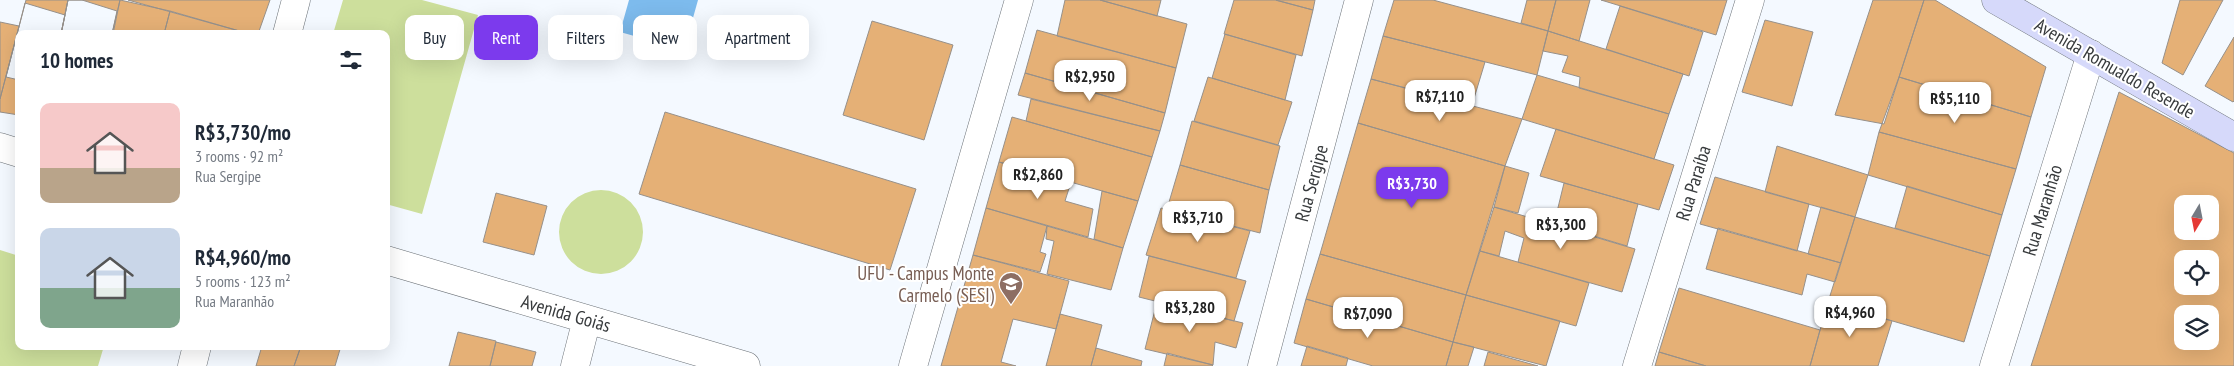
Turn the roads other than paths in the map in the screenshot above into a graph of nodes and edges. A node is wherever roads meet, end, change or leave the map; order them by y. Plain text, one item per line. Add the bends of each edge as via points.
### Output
1 (296, 0) edge
2 (1019, 0) edge
3 (1359, 0) edge
4 (1750, 0) edge
5 (1996, 0) edge
6 (288, 30) edge
7 (2091, 54) junction
8 (2234, 137) edge
9 (0, 147) edge
10 (15, 152) edge
11 (390, 261) edge
12 (586, 319) junction
13 (196, 350) edge
14 (192, 366) edge
15 (575, 366) edge
16 (746, 366) edge
17 (913, 366) edge
18 (1262, 366) edge
19 (1637, 366) edge
20 (1994, 366) edge

1 - 6 street
2 - 17 street
3 - 18 street, Rua Sergipe
4 - 19 street, Rua Paraíba
5 - 7 street, Avenida Romualdo Resende
7 - 8 street, Avenida Romualdo Resende
7 - 20 street, Rua Maranhão
9 - 10 street
11 - 12 street, Avenida Goiás
12 - 15 street
12 - 16 street, Avenida Goiás
13 - 14 street

